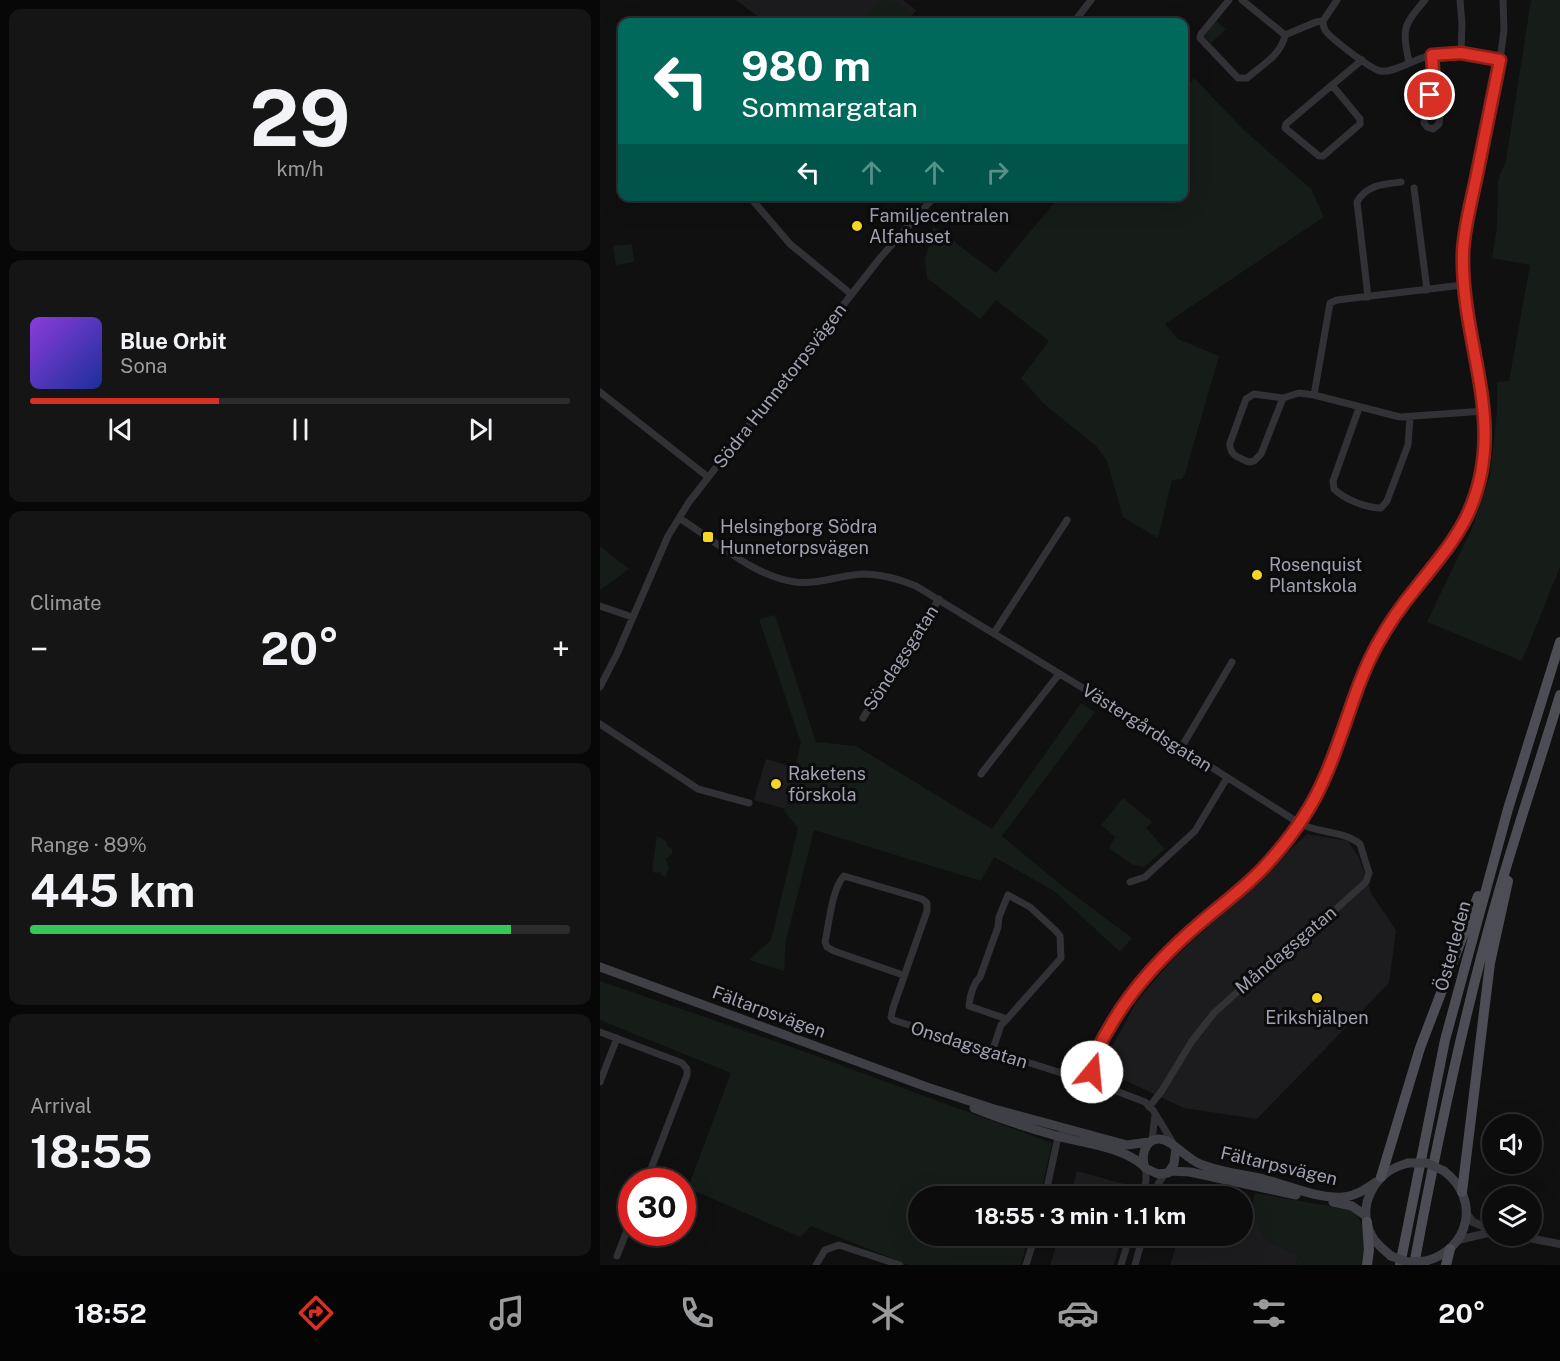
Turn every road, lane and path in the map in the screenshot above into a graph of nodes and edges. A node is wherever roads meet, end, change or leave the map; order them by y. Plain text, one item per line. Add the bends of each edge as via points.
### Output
1 (1090, 0) edge
2 (1229, 0) edge
3 (1242, 0) edge
4 (1337, 0) edge
5 (1425, 0) edge
6 (1460, 0) edge
7 (1503, 0) edge
8 (1077, 18) edge
9 (1323, 21) junction
10 (1285, 35) junction
11 (1461, 53) junction
12 (1432, 55) junction
13 (1362, 60) junction
14 (1500, 60) junction
15 (1409, 62) junction
16 (1434, 85) junction
17 (1332, 86) junction
18 (1401, 183) dead end
19 (1414, 188) dead end
20 (753, 201) edge
21 (931, 201) edge
22 (1463, 285) junction
23 (1427, 290) junction
24 (851, 294) junction
25 (1368, 297) junction
26 (600, 392) edge
27 (1314, 395) junction
28 (1283, 398) junction
29 (1359, 408) junction
30 (1484, 411) junction
31 (1410, 417) junction
32 (708, 477) junction
33 (679, 518) junction
34 (1067, 520) dead end
35 (939, 599) junction
36 (600, 606) edge
37 (632, 617) junction
38 (994, 633) junction
39 (1560, 642) edge
40 (1232, 662) dead end
41 (1059, 674) junction
42 (600, 687) edge
43 (1560, 694) edge
44 (863, 718) dead end
45 (600, 724) edge
46 (1181, 748) junction
47 (981, 774) dead end
48 (1227, 778) junction
49 (749, 803) dead end
50 (1521, 819) junction
51 (1299, 823) junction
52 (1497, 849) junction
53 (1131, 882) dead end
54 (600, 967) edge
55 (903, 975) junction
56 (1006, 1019) junction
57 (600, 1032) edge
58 (617, 1038) junction
59 (992, 1052) junction
60 (1092, 1072) junction
61 (600, 1082) edge
62 (927, 1087) junction
63 (1149, 1107) junction
64 (1155, 1115) junction
65 (1079, 1132) junction
66 (1058, 1137) junction
67 (1150, 1141) junction
68 (1175, 1146) junction
69 (651, 1168) edge
70 (1145, 1168) junction
71 (1168, 1172) junction
72 (1379, 1179) junction
73 (1047, 1186) edge
74 (1145, 1186) edge
75 (1157, 1186) edge
76 (1462, 1192) junction
77 (1466, 1213) junction
78 (1367, 1219) junction
79 (1482, 1226) edge
80 (1482, 1234) edge
81 (1458, 1240) junction
82 (1542, 1241) edge
83 (1560, 1244) edge
84 (621, 1246) edge
85 (1032, 1246) edge
86 (1127, 1246) edge
87 (1140, 1246) edge
88 (1450, 1249) junction
89 (617, 1256) dead end
90 (816, 1265) edge
91 (900, 1265) edge
92 (1026, 1265) edge
93 (1121, 1265) edge
94 (1135, 1265) edge
95 (1367, 1265) edge
96 (1400, 1265) edge
97 (1414, 1265) edge
98 (1446, 1265) edge

1 - 8 street
2 - 10 street via 1200,38 1238,78 1247,78 1279,51
3 - 10 street
4 - 9 street
5 - 15 street via 1404,31
6 - 11 street
7 - 14 street
9 - 10 street
9 - 13 street via 1327,32
11 - 12 street
11 - 14 street
12 - 15 street
12 - 16 street
13 - 15 street via 1383,71
13 - 17 street
14 - 22 street via 1465,235
16 - 16 street via 1442,102 1439,126 1433,129 1424,123 1426,101
17 - 17 street via 1360,124 1320,156 1285,128
18 - 25 street via 1377,185 1358,202
19 - 23 street
20 - 24 street, Södra Hunnetorpsvägen via 790,244
21 - 24 street, Södra Hunnetorpsvägen
22 - 23 street
22 - 30 street
23 - 25 street
24 - 32 street, Södra Hunnetorpsvägen
25 - 27 street via 1330,303
26 - 32 street, Södra Hunnetorpsvägen
27 - 28 street via 1299,393
27 - 29 street
28 - 28 street via 1254,394 1246,399 1230,443 1233,454 1249,462 1257,459
29 - 31 street
29 - 31 street via 1333,482 1339,494 1373,508 1381,508 1387,501 1408,445
30 - 31 street
30 - 51 street via 1485,453 1467,514 1449,548 1408,598 1376,647 1324,779
32 - 33 street, Södra Hunnetorpsvägen
33 - 35 street, Västergårdsgatan via 774,577 812,582 862,574 883,575
33 - 37 street, Södra Hunnetorpsvägen
34 - 38 street
35 - 38 street, Västergårdsgatan
35 - 44 street, Söndagsgatan
36 - 37 street
37 - 42 street, Södra Hunnetorpsvägen
38 - 41 street, Västergårdsgatan
39 - 52 main road, Österleden
40 - 46 street
41 - 46 street, Västergårdsgatan
41 - 47 street
43 - 50 main road, Österleden
45 - 49 street via 698,789
46 - 48 street, Västergårdsgatan
48 - 51 street, Västergårdsgatan
48 - 53 street via 1195,831 1145,877
50 - 76 main road via 1490,963
50 - 97 main road, Österleden via 1460,1040
51 - 60 street via 1258,873 1147,974 1103,1038
51 - 63 street, Måndagsgatan via 1358,842 1369,873 1367,880 1214,1013
52 - 72 main road via 1420,1048
52 - 96 main road, Österleden via 1437,1073
54 - 62 main road, Fältarpsvägen
55 - 55 street, Onsdagsgatan via 927,903 922,898 844,876 835,893 827,947
55 - 59 street, Onsdagsgatan via 891,1014 893,1020
56 - 56 street via 1061,958 1060,936 1030,907 1008,895 969,1006
56 - 59 street
57 - 58 street
58 - 61 street
58 - 69 street via 682,1064 687,1071
59 - 60 street, Onsdagsgatan via 1068,1075
60 - 63 street via 1099,1084 1140,1099
62 - 65 main road, Fältarpsvägen
62 - 66 main road, Fältarpsvägen via 985,1113
63 - 64 street
64 - 67 street
64 - 68 street
65 - 66 street via 1066,1132
65 - 67 main road, Fältarpsvägen via 1127,1144
66 - 70 main road, Fältarpsvägen via 1106,1148
66 - 73 street
67 - 68 main road via 1163,1139
67 - 70 main road via 1144,1155
68 - 71 main road via 1175,1161
68 - 72 main road, Fältarpsvägen via 1201,1165 1327,1196 1353,1195
70 - 71 main road via 1155,1173
70 - 74 street
71 - 75 street
71 - 78 main road, Fältarpsvägen via 1190,1172 1342,1203 1359,1209
72 - 76 main road, bridge via 1392,1168 1427,1163 1455,1180
72 - 78 main road via 1367,1204
76 - 77 main road
77 - 79 street
77 - 81 main road
78 - 88 main road, bridge via 1372,1236 1391,1256 1408,1262 1426,1261
78 - 95 main road
80 - 81 street
81 - 88 main road
82 - 83 street
84 - 89 street
85 - 92 street
86 - 93 street
87 - 94 street
88 - 98 main road
90 - 91 street via 825,1250 839,1245

